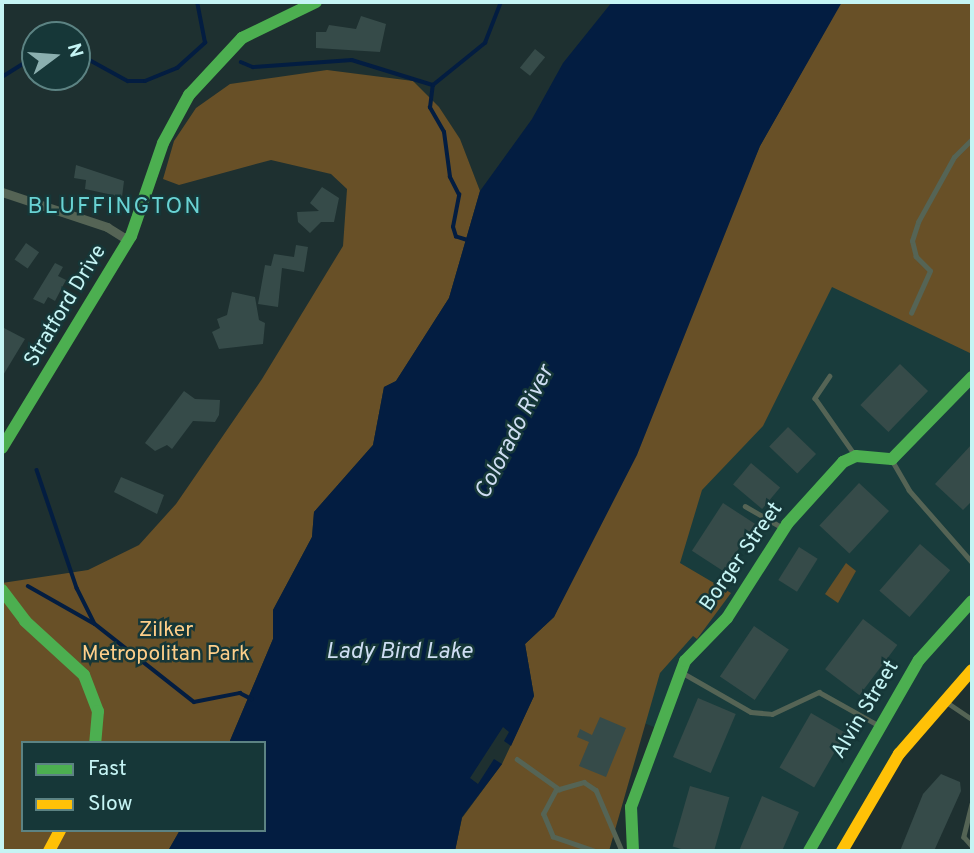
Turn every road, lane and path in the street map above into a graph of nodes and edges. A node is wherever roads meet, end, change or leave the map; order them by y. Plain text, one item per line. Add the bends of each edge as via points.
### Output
1 (316, 2) edge
2 (972, 139) edge
3 (2, 192) edge
4 (128, 240) junction
5 (911, 313) dead end
6 (830, 376) dead end
7 (972, 377) edge
8 (2, 448) edge
9 (856, 456) junction
10 (892, 459) junction
11 (745, 506) dead end
12 (784, 529) junction
13 (972, 562) edge
14 (2, 590) edge
15 (972, 601) edge
16 (678, 670) junction
17 (972, 670) edge
18 (945, 700) junction
19 (972, 719) edge
20 (878, 725) junction
21 (95, 741) edge
22 (517, 759) dead end
23 (559, 789) junction
24 (972, 804) edge
25 (59, 832) edge
26 (972, 846) edge
27 (49, 851) edge
28 (594, 851) edge
29 (622, 851) edge
30 (633, 851) edge
31 (809, 851) edge
32 (842, 851) edge

1 - 4 street, Stratford Drive via 242,38 205,74 163,143
2 - 5 lane via 954,157 918,222 912,241 916,257 930,271
3 - 4 street via 107,227
4 - 8 street, Stratford Drive
6 - 9 lane via 815,398
7 - 10 street
9 - 10 street
9 - 12 street, Borger Street via 843,462
10 - 13 lane via 909,489
11 - 12 lane
12 - 16 street, Borger Street via 727,618
14 - 21 street via 25,621 84,675 98,711
15 - 20 street, Alvin Street via 919,660
16 - 20 lane via 751,712 772,713 820,692
16 - 30 street, Borger Street via 631,807
17 - 18 street
18 - 19 lane
18 - 32 street via 875,789
20 - 31 street, Alvin Street
22 - 23 lane
23 - 28 lane via 548,799 545,822 553,836
23 - 29 lane via 584,782 596,790
24 - 26 lane via 964,837
25 - 27 street

